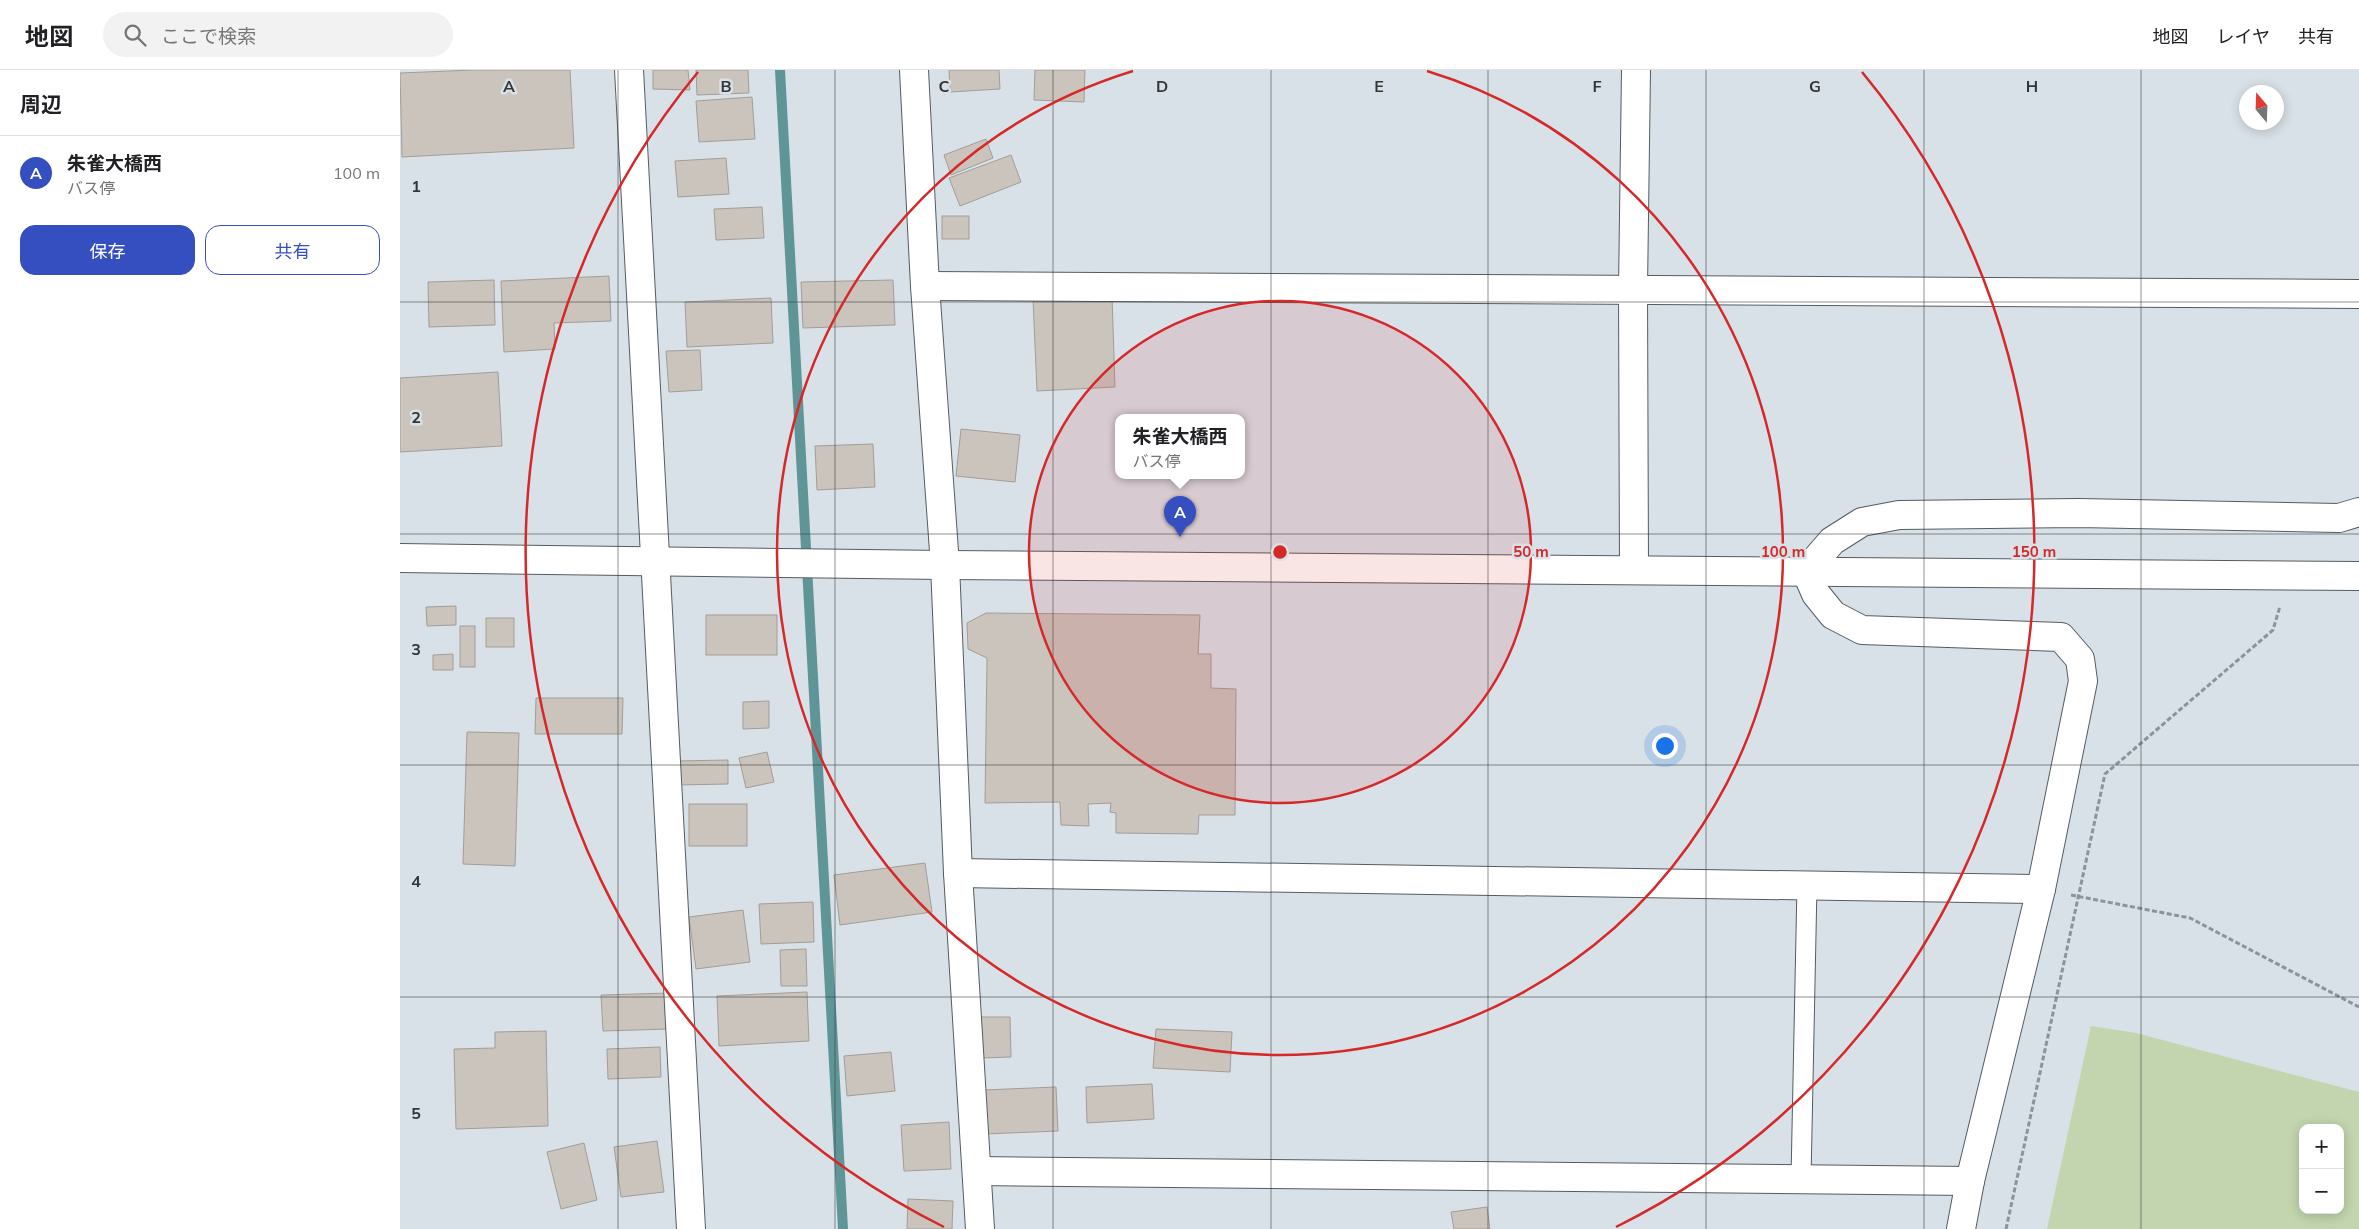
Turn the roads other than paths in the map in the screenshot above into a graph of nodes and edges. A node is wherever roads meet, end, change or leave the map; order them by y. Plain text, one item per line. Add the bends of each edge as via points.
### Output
1 (629, 70) edge
2 (914, 70) edge
3 (1636, 70) edge
4 (925, 286) junction
5 (1633, 290) junction
6 (2359, 294) edge
7 (2359, 512) edge
8 (400, 558) edge
9 (656, 561) junction
10 (945, 565) junction
11 (1634, 570) junction
12 (1806, 571) junction
13 (2359, 576) edge
14 (958, 873) junction
15 (1807, 885) junction
16 (2041, 889) junction
17 (977, 1172) junction
18 (1801, 1179) junction
19 (1970, 1181) junction
20 (691, 1229) edge
21 (980, 1229) edge
22 (1961, 1229) edge

1 - 9 street
2 - 4 street
3 - 5 street
4 - 5 street
4 - 10 street
5 - 6 street
5 - 11 street
7 - 12 street via 2339,518 2079,513 1899,515 1862,522 1832,541
8 - 9 street
9 - 10 street
9 - 20 street
10 - 11 street
10 - 14 street
11 - 12 street
12 - 13 street
12 - 16 street via 1816,594 1833,615 1862,630 2061,637 2080,659 2083,681
14 - 15 street
14 - 17 street
15 - 16 street
15 - 18 lane
16 - 19 street
17 - 18 street
17 - 21 street
18 - 19 street
19 - 22 street

